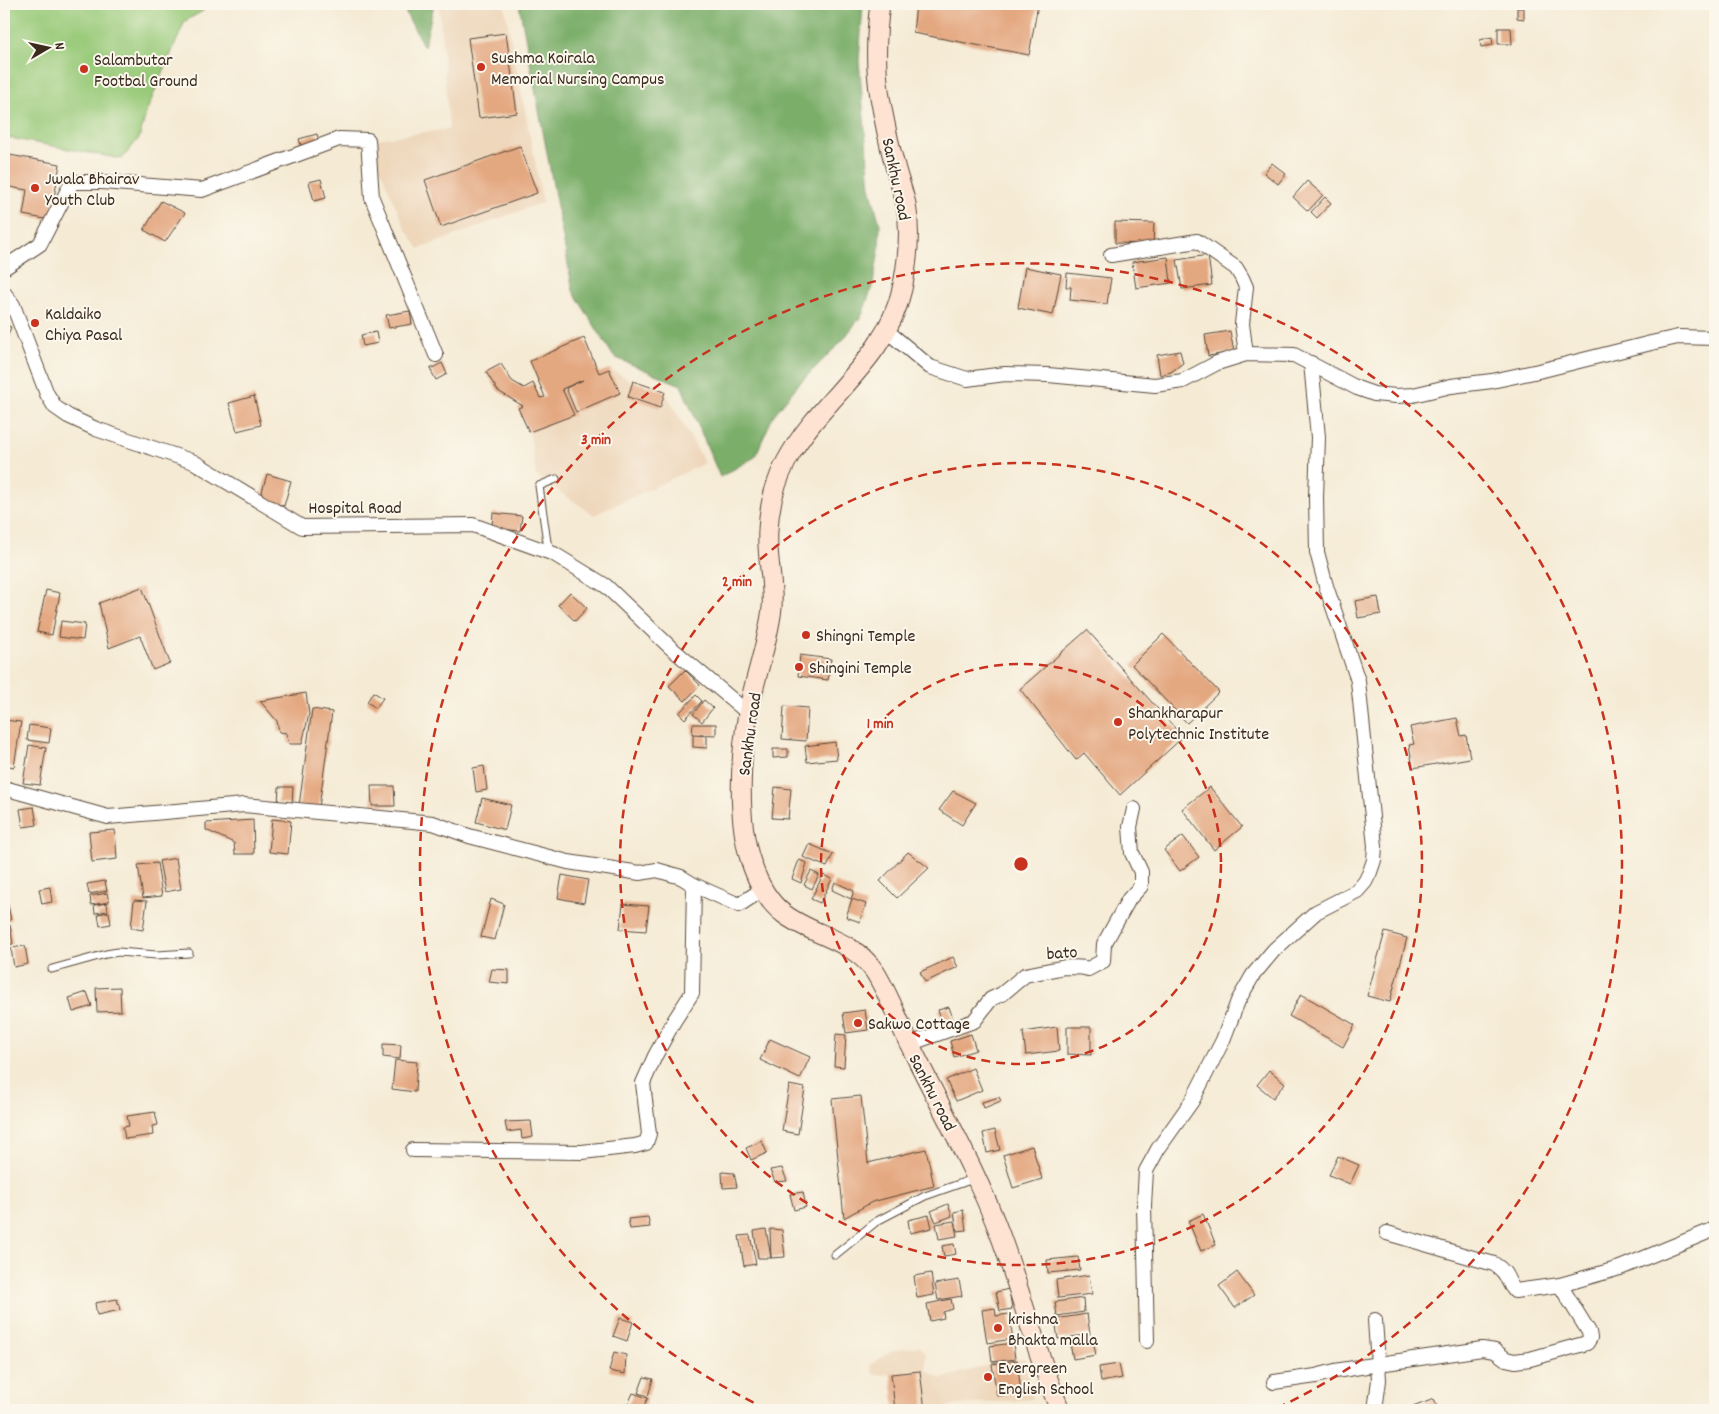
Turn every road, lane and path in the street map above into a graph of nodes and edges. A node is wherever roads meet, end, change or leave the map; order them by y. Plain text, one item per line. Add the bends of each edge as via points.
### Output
1 (880, 4) edge
2 (1112, 255) dead end
3 (4, 268) edge
4 (4, 293) edge
5 (887, 331) junction
6 (1715, 338) edge
7 (1246, 354) junction
8 (436, 355) dead end
9 (1311, 363) junction
10 (556, 479) dead end
11 (554, 554) junction
12 (748, 713) junction
13 (4, 788) edge
14 (1134, 809) dead end
15 (694, 885) junction
16 (763, 889) junction
17 (189, 953) dead end
18 (52, 969) dead end
19 (909, 1044) junction
20 (413, 1150) dead end
21 (976, 1178) junction
22 (1715, 1230) edge
23 (1387, 1233) dead end
24 (835, 1255) dead end
25 (1560, 1285) junction
26 (1376, 1320) dead end
27 (1147, 1341) dead end
28 (1379, 1364) junction
29 (1274, 1382) dead end
30 (1060, 1410) edge
31 (1375, 1410) edge

1 - 5 main road, Sankhu road via 877,32 879,93 906,204 909,249 901,293
2 - 7 street via 1197,240 1236,268 1246,287 1242,324
3 - 8 street via 40,244 72,182 202,190 339,139 368,140 372,198
4 - 11 street, Hospital Road via 13,305 47,394 55,407 68,416 96,429 194,462 302,527 473,525
5 - 7 street via 930,367 967,379 1005,374 1048,375 1155,385 1184,381 1217,362
5 - 12 main road, Sankhu road via 862,367 800,436 775,487 768,530 772,603 768,634
6 - 9 street via 1678,338 1534,372 1413,395 1374,394
7 - 9 street via 1294,355
9 - 27 street via 1318,437 1317,552 1358,681 1374,860 1365,882 1357,891 1316,912 1252,975 1192,1101 1146,1171
10 - 11 lane via 539,486 546,542
11 - 12 street, Hospital Road via 606,586
12 - 16 main road, Sankhu road via 742,759 742,800 750,860
13 - 15 street via 108,817 244,805 434,823 469,836 568,862 640,873 657,870 681,876
14 - 19 street, bato via 1130,827 1132,852 1141,872 1141,886 1129,900 1104,944 1104,961 1088,969 1065,966 1025,975 1002,994 991,998 974,1021
15 - 16 street via 739,905
15 - 20 street via 692,993 664,1038 644,1083 649,1134 646,1143 582,1152
16 - 19 main road, Sankhu road via 780,912 850,947 866,960 888,995
17 - 18 lane via 118,952
19 - 21 main road, Sankhu road
21 - 24 lane via 925,1196 877,1221
21 - 30 main road, Sankhu road via 1002,1241
22 - 25 street via 1620,1268
23 - 25 street via 1494,1264 1505,1272 1515,1291
25 - 28 street via 1589,1332 1587,1343 1515,1361 1495,1351 1482,1349
26 - 28 street
28 - 29 street
28 - 31 street

